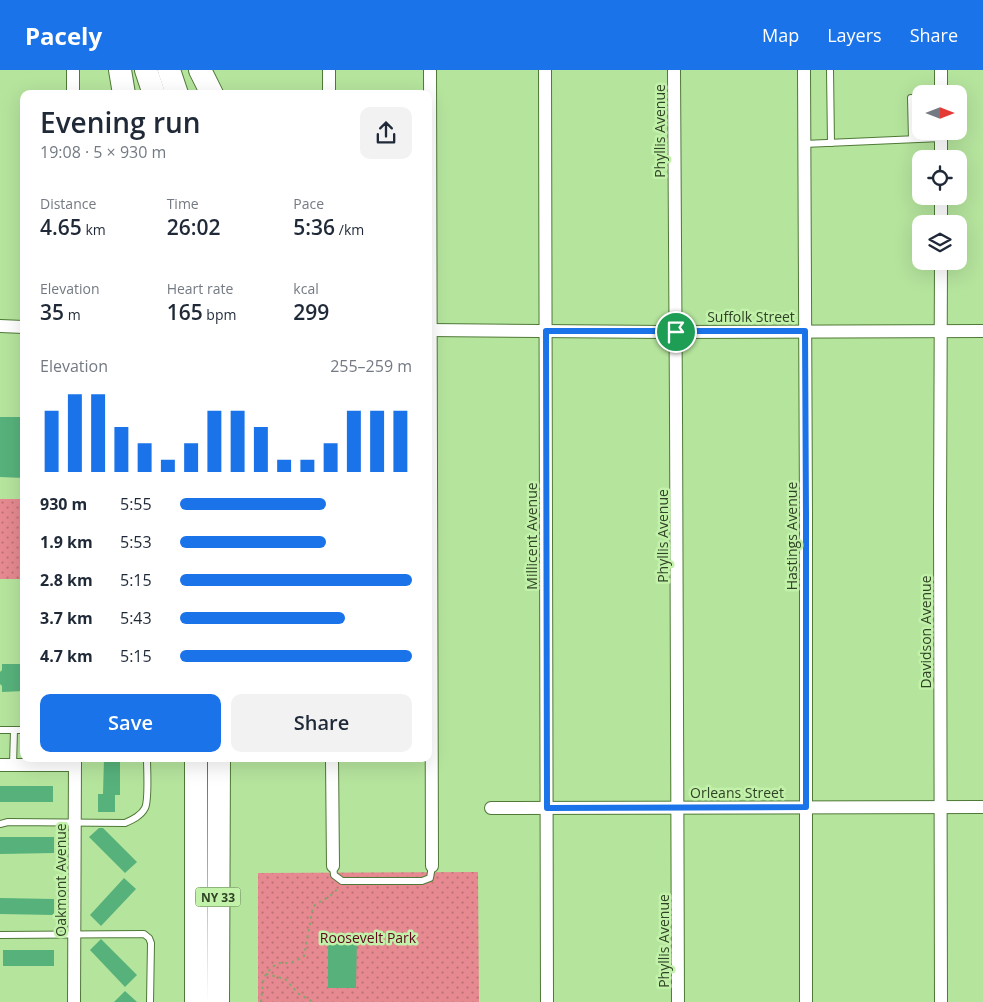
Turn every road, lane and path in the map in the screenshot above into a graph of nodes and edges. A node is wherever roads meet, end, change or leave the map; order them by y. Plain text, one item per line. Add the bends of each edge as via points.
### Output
1 (73, 70) edge
2 (120, 70) edge
3 (146, 70) edge
4 (168, 70) edge
5 (200, 70) edge
6 (329, 70) edge
7 (430, 70) edge
8 (545, 70) edge
9 (674, 70) edge
10 (804, 70) edge
11 (830, 70) edge
12 (942, 70) edge
13 (941, 85) edge
14 (73, 90) edge
15 (123, 90) edge
16 (153, 90) edge
17 (176, 90) edge
18 (210, 90) edge
19 (329, 90) edge
20 (430, 90) edge
21 (911, 98) dead end
22 (912, 139) joint
23 (831, 143) junction
24 (804, 144) junction
25 (941, 270) edge
26 (0, 326) edge
27 (20, 327) edge
28 (432, 330) edge
29 (546, 331) junction
30 (805, 331) junction
31 (941, 331) junction
32 (983, 331) edge
33 (676, 332) junction
34 (0, 730) edge
35 (14, 730) junction
36 (20, 730) edge
37 (76, 762) edge
38 (148, 762) edge
39 (196, 762) edge
40 (332, 762) edge
41 (431, 762) edge
42 (219, 764) edge
43 (6, 765) edge
44 (806, 807) junction
45 (941, 807) junction
46 (983, 807) edge
47 (491, 808) dead end
48 (547, 808) junction
49 (677, 808) junction
50 (76, 823) junction
51 (0, 824) edge
52 (333, 866) joint
53 (432, 866) joint
54 (342, 881) junction
55 (0, 935) edge
56 (75, 935) junction
57 (266, 974) junction
58 (74, 1002) edge
59 (150, 1002) edge
60 (196, 1002) edge
61 (218, 1002) edge
62 (261, 1002) edge
63 (313, 1002) edge
64 (547, 1002) edge
65 (678, 1002) edge
66 (806, 1002) edge
67 (941, 1002) edge

1 - 14 street
2 - 15 highway
3 - 16 highway
4 - 17 highway
5 - 18 highway
6 - 19 street
7 - 20 street
8 - 29 street, Millicent Avenue
9 - 33 street, Phyllis Avenue
10 - 24 street, Hastings Avenue
11 - 23 lane
12 - 13 street
21 - 22 lane
22 - 23 lane
23 - 24 lane
24 - 30 street, Hastings Avenue
25 - 31 street, Davidson Avenue
26 - 27 street
28 - 29 street, Suffolk Street
29 - 33 street, Suffolk Street
29 - 48 street, Millicent Avenue
30 - 31 street, Suffolk Street
30 - 33 street, Suffolk Street
30 - 44 street, Hastings Avenue
31 - 32 street, Suffolk Street
31 - 45 street, Davidson Avenue
33 - 49 street, Phyllis Avenue
34 - 35 lane
35 - 36 lane
35 - 43 lane
37 - 43 street
37 - 50 street, Oakmont Avenue
38 - 50 lane via 146,807 133,820 125,823
39 - 60 highway, NY 33
40 - 52 street
41 - 53 street
42 - 61 highway, NY 33
44 - 45 street, Orleans Street
44 - 49 street, Orleans Street
44 - 66 street, Hastings Avenue
45 - 46 street, Orleans Street
45 - 67 street, Davidson Avenue
47 - 48 street, Orleans Street
48 - 49 street, Orleans Street
48 - 64 street, Millicent Avenue
49 - 65 street, Phyllis Avenue
50 - 51 lane
50 - 56 street, Oakmont Avenue
52 - 54 lane via 334,875
53 - 54 lane via 430,878 422,880
54 - 57 path via 334,894 313,907 304,956 296,961 276,964
55 - 56 lane
56 - 58 street, Oakmont Avenue
56 - 59 lane via 144,934 149,938
57 - 62 path
57 - 63 path via 285,979 299,994

